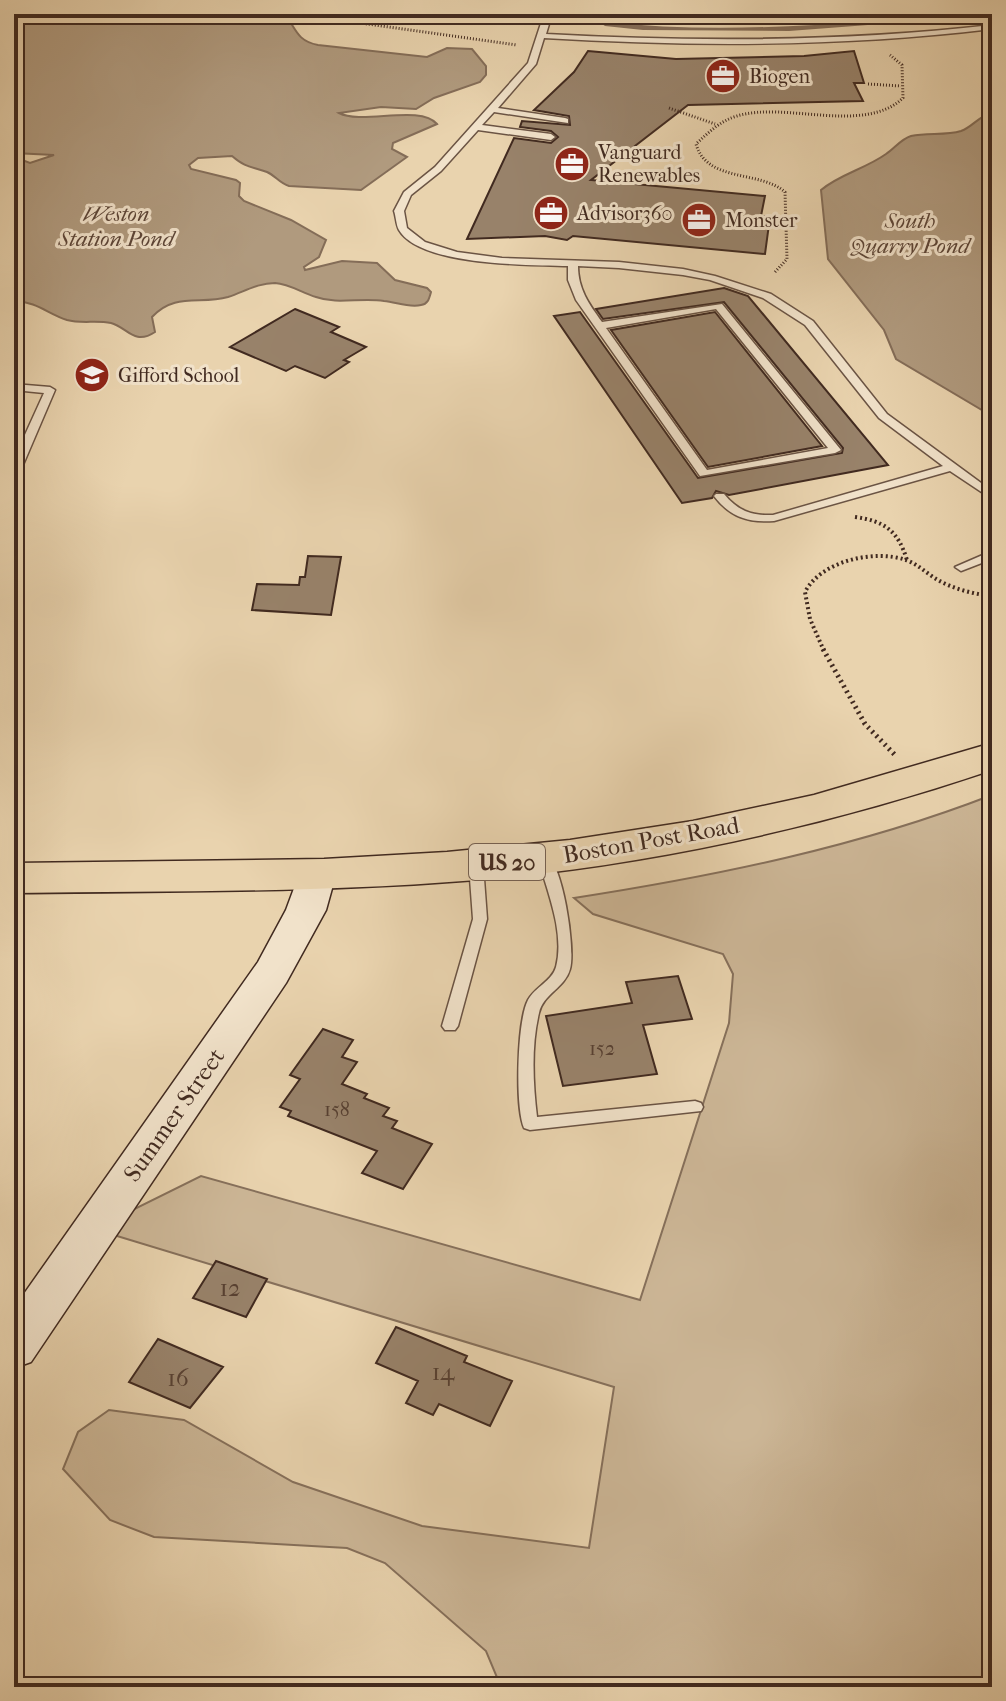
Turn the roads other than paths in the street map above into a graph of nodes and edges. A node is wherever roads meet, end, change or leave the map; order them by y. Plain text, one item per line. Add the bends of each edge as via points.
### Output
1 (548, 14) edge
2 (992, 27) edge
3 (542, 41) junction
4 (491, 109) junction
5 (565, 121) dead end
6 (475, 127) junction
7 (551, 137) dead end
8 (573, 263) junction
9 (599, 326) junction
10 (14, 387) edge
11 (951, 467) junction
12 (14, 472) edge
13 (992, 487) edge
14 (720, 496) dead end
15 (992, 496) edge
16 (992, 555) edge
17 (961, 567) dead end
18 (992, 756) edge
19 (545, 858) junction
20 (476, 865) junction
21 (317, 874) junction
22 (14, 878) edge
23 (450, 1026) dead end
24 (695, 1107) dead end
25 (14, 1347) edge

1 - 3 lane
2 - 3 lane via 756,43
3 - 4 lane via 525,74
4 - 5 lane
4 - 6 lane
6 - 7 lane
6 - 8 lane via 407,194 399,211 403,229 422,244 456,255
8 - 9 lane via 577,295
8 - 11 lane via 712,278 778,302 823,338 883,416
9 - 9 lane via 704,474 835,450 718,306
10 - 12 lane via 50,390
11 - 13 lane
11 - 14 lane via 774,518 737,514
11 - 15 lane
16 - 17 lane
18 - 19 main road, Boston Post Road / US 20 via 774,818
19 - 20 main road, Boston Post Road / US 20
19 - 24 lane via 560,913 564,959 560,976 531,1009 526,1103 530,1124
20 - 21 main road, Boston Post Road / US 20
20 - 23 lane via 480,919
21 - 22 main road, Boston Post Road / US 20
21 - 25 street, Summer Street via 306,910 272,972

